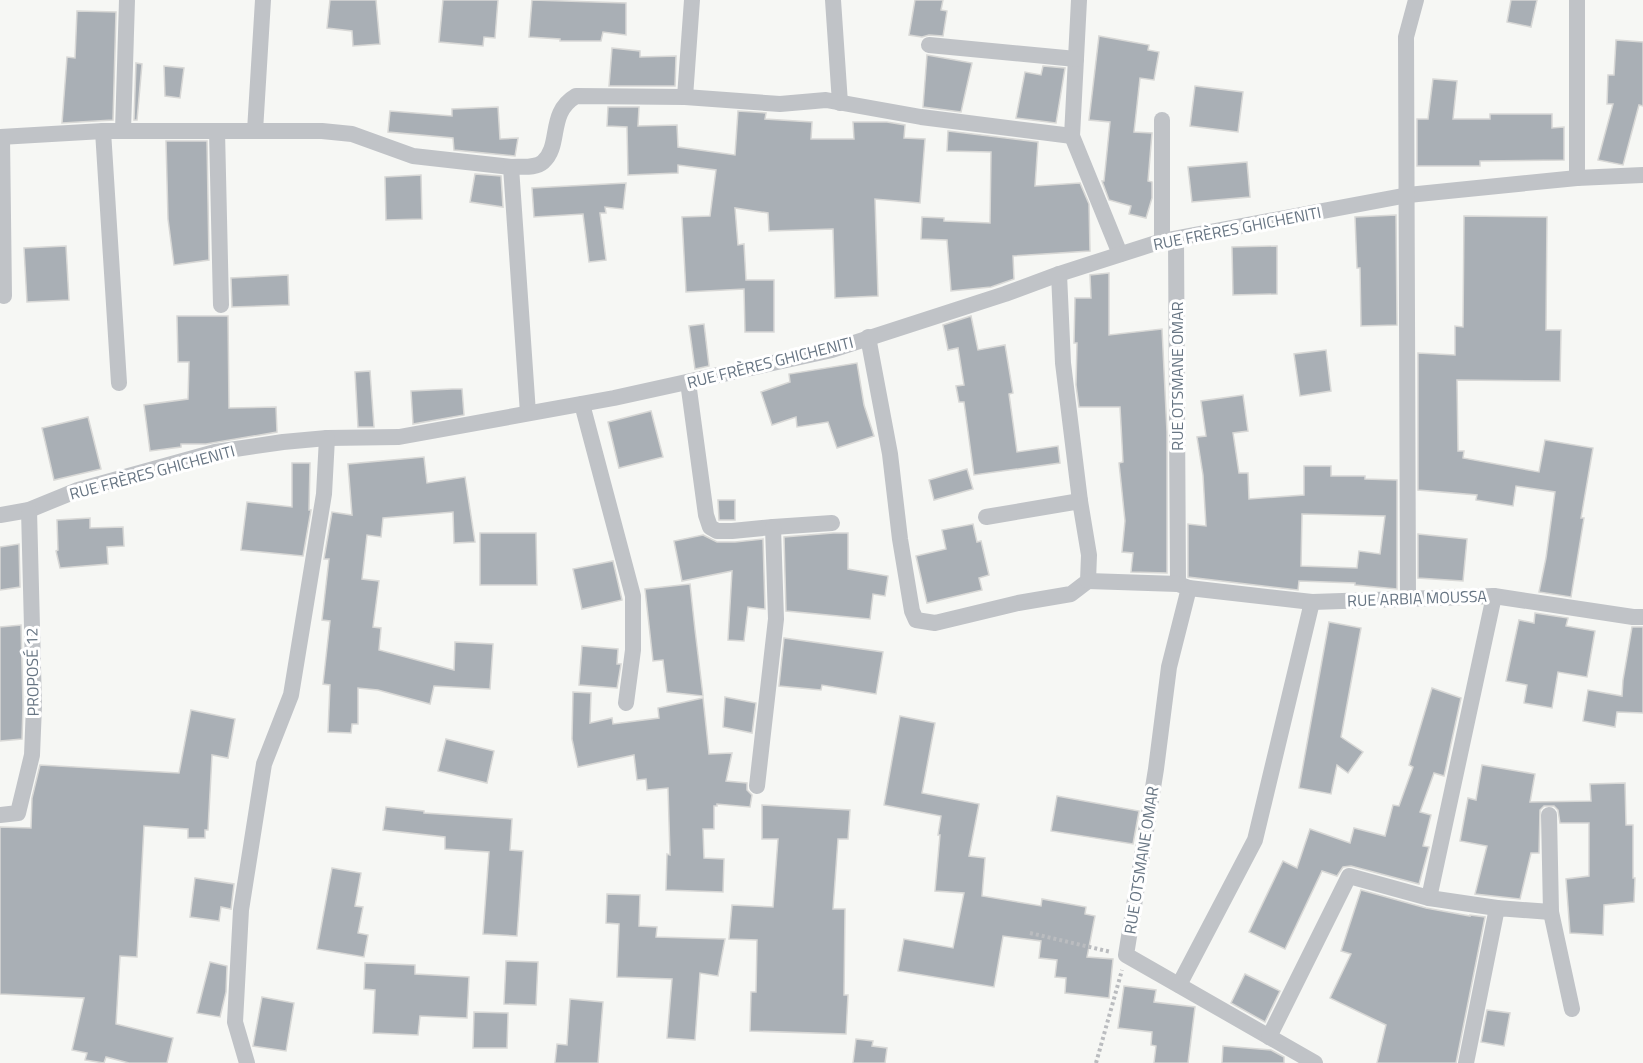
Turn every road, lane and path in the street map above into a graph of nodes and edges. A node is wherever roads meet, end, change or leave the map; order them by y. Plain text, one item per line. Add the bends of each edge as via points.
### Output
1 (127, 0) edge
2 (263, 0) edge
3 (692, 0) edge
4 (834, 0) edge
5 (1079, 0) edge
6 (1416, 0) edge
7 (1577, 0) edge
8 (929, 45) dead end
9 (1076, 59) junction
10 (685, 97) junction
11 (840, 103) junction
12 (1162, 120) dead end
13 (103, 131) junction
14 (123, 131) junction
15 (217, 131) junction
16 (255, 131) junction
17 (1072, 135) junction
18 (1, 137) edge
19 (511, 167) junction
20 (1643, 176) edge
21 (1577, 178) junction
22 (1408, 195) junction
23 (1169, 240) junction
24 (1120, 254) junction
25 (1059, 274) junction
26 (4, 296) dead end
27 (221, 305) dead end
28 (868, 337) junction
29 (688, 381) junction
30 (118, 383) dead end
31 (582, 404) junction
32 (528, 413) junction
33 (327, 438) junction
34 (1080, 501) junction
35 (29, 510) junction
36 (0, 515) edge
37 (986, 517) dead end
38 (832, 523) dead end
39 (773, 526) junction
40 (1088, 581) junction
41 (1184, 586) junction
42 (1494, 596) junction
43 (1408, 598) junction
44 (1312, 602) junction
45 (1643, 617) edge
46 (626, 703) dead end
47 (757, 786) dead end
48 (0, 815) edge
49 (1548, 815) dead end
50 (1429, 898) junction
51 (1497, 908) junction
52 (1551, 912) junction
53 (1030, 933) dead end
54 (1126, 955) junction
55 (1179, 985) junction
56 (1572, 1009) dead end
57 (1269, 1037) junction
58 (247, 1063) edge
59 (1095, 1063) edge
60 (1315, 1063) edge
61 (1466, 1063) edge

1 - 14 street
2 - 16 street
3 - 10 street
4 - 11 street
5 - 9 street
6 - 22 street via 1406,37
7 - 21 street
8 - 9 street
9 - 17 street
10 - 11 street via 780,104 826,100
10 - 19 street via 576,96 565,102 560,112 544,161 534,166
11 - 17 street
12 - 23 street, RUE OTSMANE OMAR
13 - 14 street
13 - 18 street
13 - 30 street
14 - 15 street
15 - 16 street
15 - 27 street
16 - 19 street via 352,134 413,156
17 - 24 street
18 - 26 street
19 - 32 street
20 - 21 street, RUE FRÈRES GHICHENITI
21 - 22 street, RUE FRÈRES GHICHENITI
22 - 23 street, RUE FRÈRES GHICHENITI
22 - 43 street
23 - 24 street, RUE FRÈRES GHICHENITI
23 - 41 street, RUE OTSMANE OMAR
24 - 25 street, RUE FRÈRES GHICHENITI
25 - 28 street, RUE FRÈRES GHICHENITI
25 - 34 street via 1063,363
28 - 29 street, RUE FRÈRES GHICHENITI via 832,350
28 - 40 street via 916,620 934,623 1071,594
29 - 31 street, RUE FRÈRES GHICHENITI
29 - 39 street via 710,527 732,531
31 - 32 street, RUE FRÈRES GHICHENITI
31 - 46 street via 633,596 633,650
32 - 33 street, RUE FRÈRES GHICHENITI via 399,437
33 - 35 street, RUE FRÈRES GHICHENITI via 215,452 78,490
33 - 58 street via 324,494 291,695 264,764 241,910 235,1022
34 - 37 street
34 - 40 street via 1089,555
35 - 36 street, RUE FRÈRES GHICHENITI
35 - 48 street, PROPOSÉ 12 via 32,755 18,813
38 - 39 street
39 - 47 street via 776,619
40 - 41 street, RUE ARBIA MOUSSA
41 - 44 street, RUE ARBIA MOUSSA
41 - 54 street, RUE OTSMANE OMAR
42 - 43 street, RUE ARBIA MOUSSA
42 - 45 street, RUE ARBIA MOUSSA
42 - 50 street
43 - 44 street, RUE ARBIA MOUSSA
44 - 55 street via 1255,840
49 - 52 street
50 - 51 street
50 - 57 street via 1349,876
51 - 52 street
51 - 61 street
52 - 56 street
53 - 54 path
54 - 55 street, RUE OTSMANE OMAR
54 - 59 path
55 - 57 street, RUE OTSMANE OMAR
57 - 60 street, RUE OTSMANE OMAR

